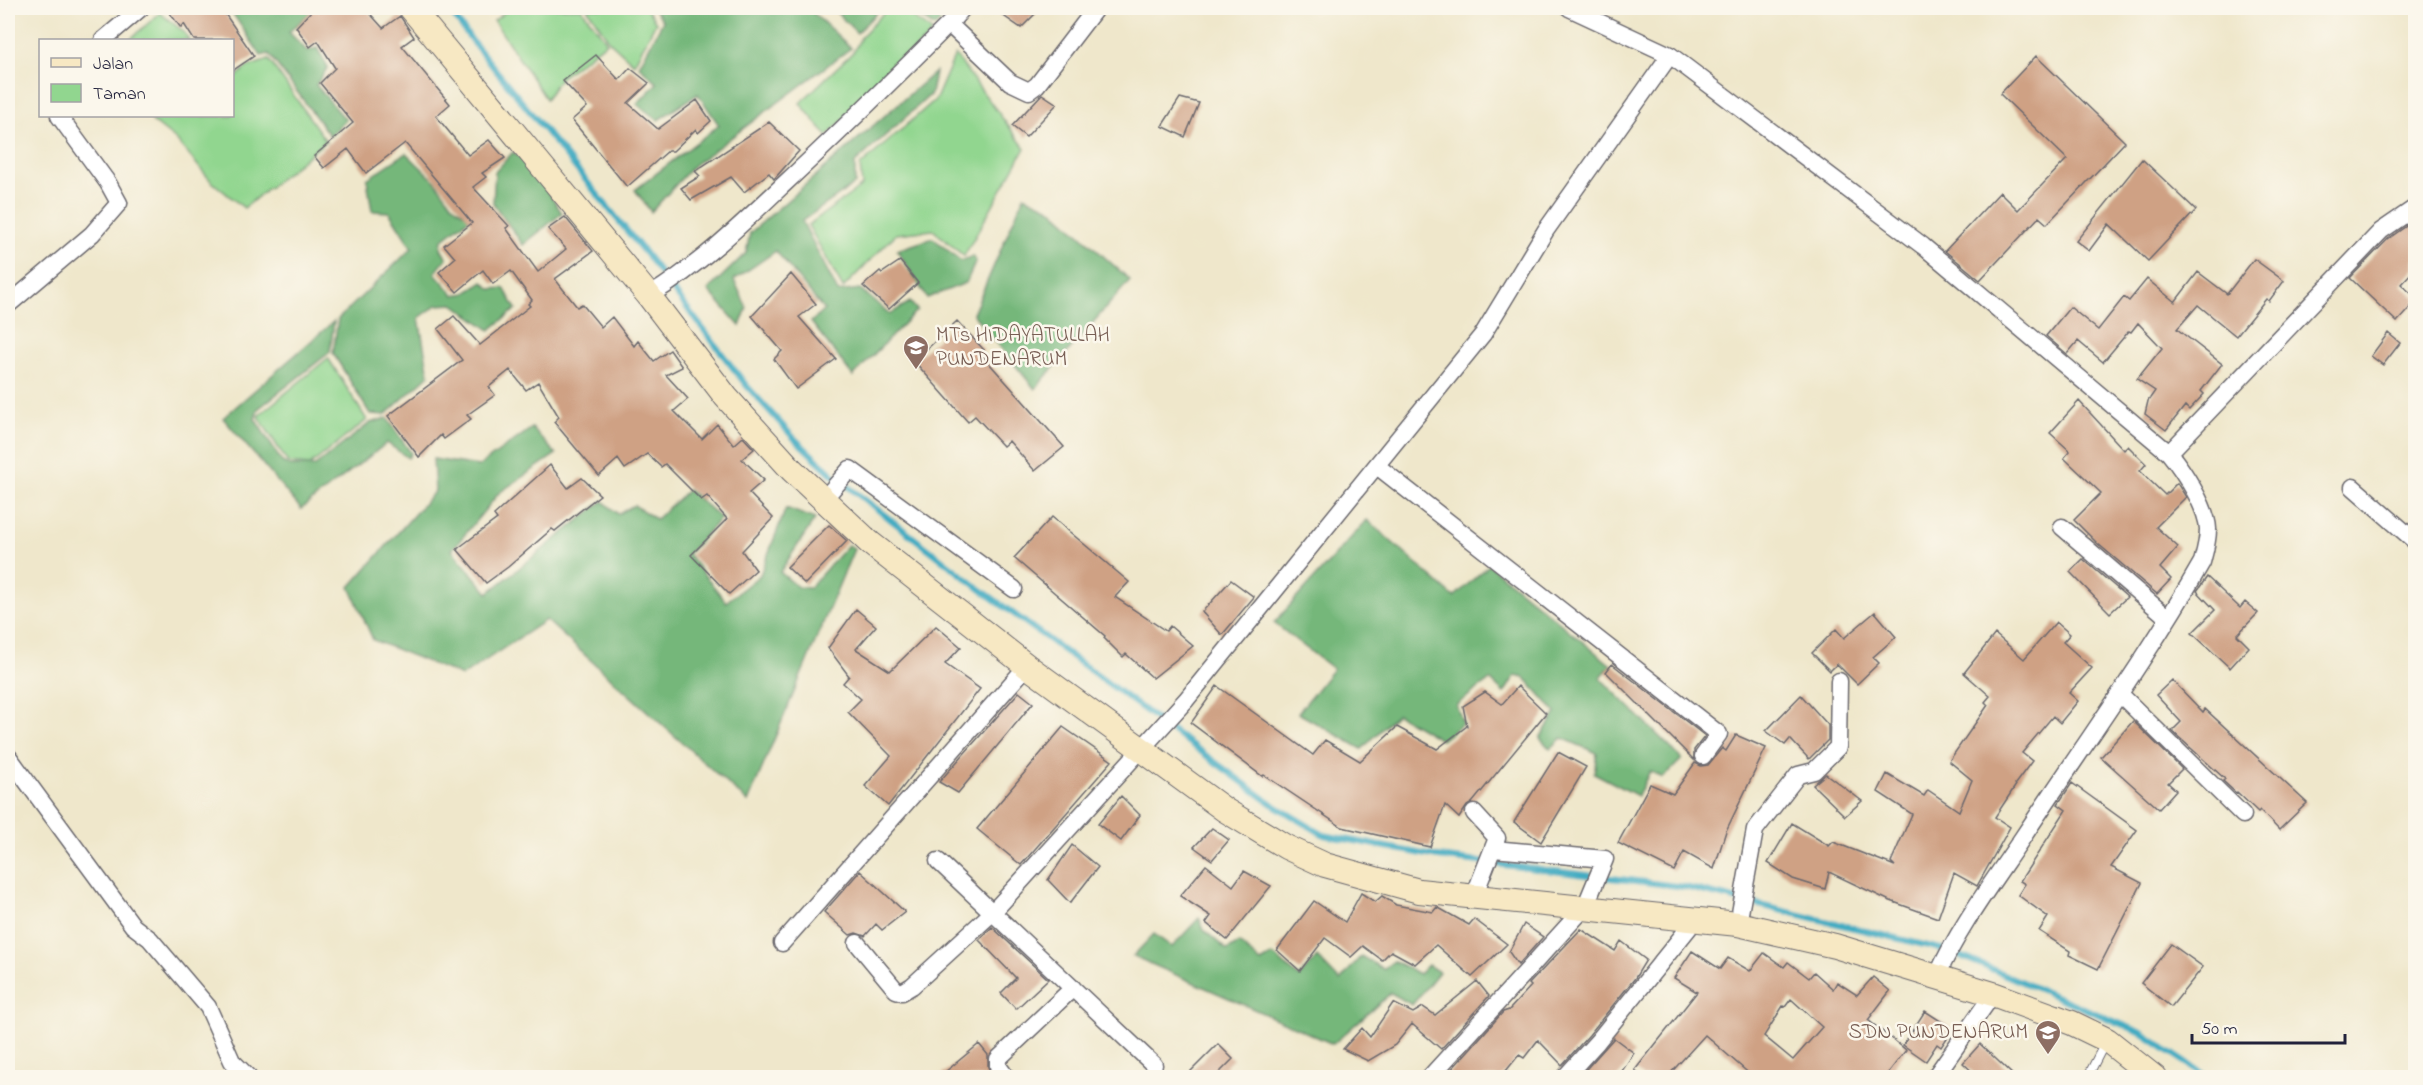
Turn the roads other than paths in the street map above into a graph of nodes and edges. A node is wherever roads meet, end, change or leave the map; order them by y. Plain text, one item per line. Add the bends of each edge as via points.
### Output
1 (141, 8) edge
2 (411, 8) edge
3 (963, 8) edge
4 (1096, 8) edge
5 (1569, 8) edge
6 (949, 24) junction
7 (104, 39) edge
8 (1670, 55) junction
9 (60, 117) edge
10 (2415, 207) edge
11 (654, 292) junction
12 (8, 305) edge
13 (2169, 453) junction
14 (1377, 465) junction
15 (2353, 488) dead end
16 (827, 495) junction
17 (2062, 528) dead end
18 (2415, 542) edge
19 (1014, 589) dead end
20 (2168, 618) junction
21 (1027, 666) junction
22 (1839, 681) dead end
23 (2120, 694) junction
24 (1147, 743) junction
25 (8, 756) edge
26 (1703, 756) dead end
27 (1474, 813) dead end
28 (2243, 814) dead end
29 (1492, 851) junction
30 (938, 861) dead end
31 (1474, 896) junction
32 (1590, 896) junction
33 (992, 913) junction
34 (1739, 918) junction
35 (1696, 919) junction
36 (782, 943) dead end
37 (857, 943) dead end
38 (1940, 970) junction
39 (1073, 988) junction
40 (1993, 994) junction
41 (2107, 1040) junction
42 (1154, 1065) dead end
43 (249, 1077) edge
44 (1007, 1077) edge
45 (1429, 1077) edge
46 (1564, 1077) edge
47 (1934, 1077) edge
48 (2087, 1077) edge
49 (2155, 1077) edge

1 - 7 street
2 - 11 main road
3 - 6 street
4 - 6 street via 1029,91 1010,82
5 - 8 street
6 - 11 street via 740,225
8 - 13 street via 1923,246
8 - 14 street via 1546,230 1483,334
9 - 12 street via 119,203 92,234
10 - 13 street via 2381,231
11 - 16 main road via 726,398 792,470
13 - 20 street via 2183,471 2206,516 2208,529 2202,562
14 - 24 street
14 - 26 street via 1719,734
15 - 18 street
16 - 19 street via 850,469
16 - 21 main road via 870,543
17 - 20 street
20 - 23 street
21 - 24 main road
21 - 36 street
22 - 34 street via 1838,747 1814,771 1798,775 1755,830
23 - 28 street
23 - 38 street via 1968,920
24 - 31 main road via 1225,810 1286,847 1325,865 1419,891
24 - 33 street
25 - 43 street via 133,926 150,939 208,1007 232,1061
27 - 29 street via 1497,838
29 - 31 street
29 - 32 street via 1605,859
30 - 33 street
31 - 32 main road
32 - 35 main road
32 - 45 street
33 - 37 street via 902,992 896,990
33 - 39 street
34 - 35 main road
34 - 38 main road via 1835,946
35 - 46 street
38 - 40 main road
39 - 42 street
39 - 44 street via 998,1059 998,1066
40 - 41 main road
40 - 47 street
41 - 48 lane
41 - 49 main road

